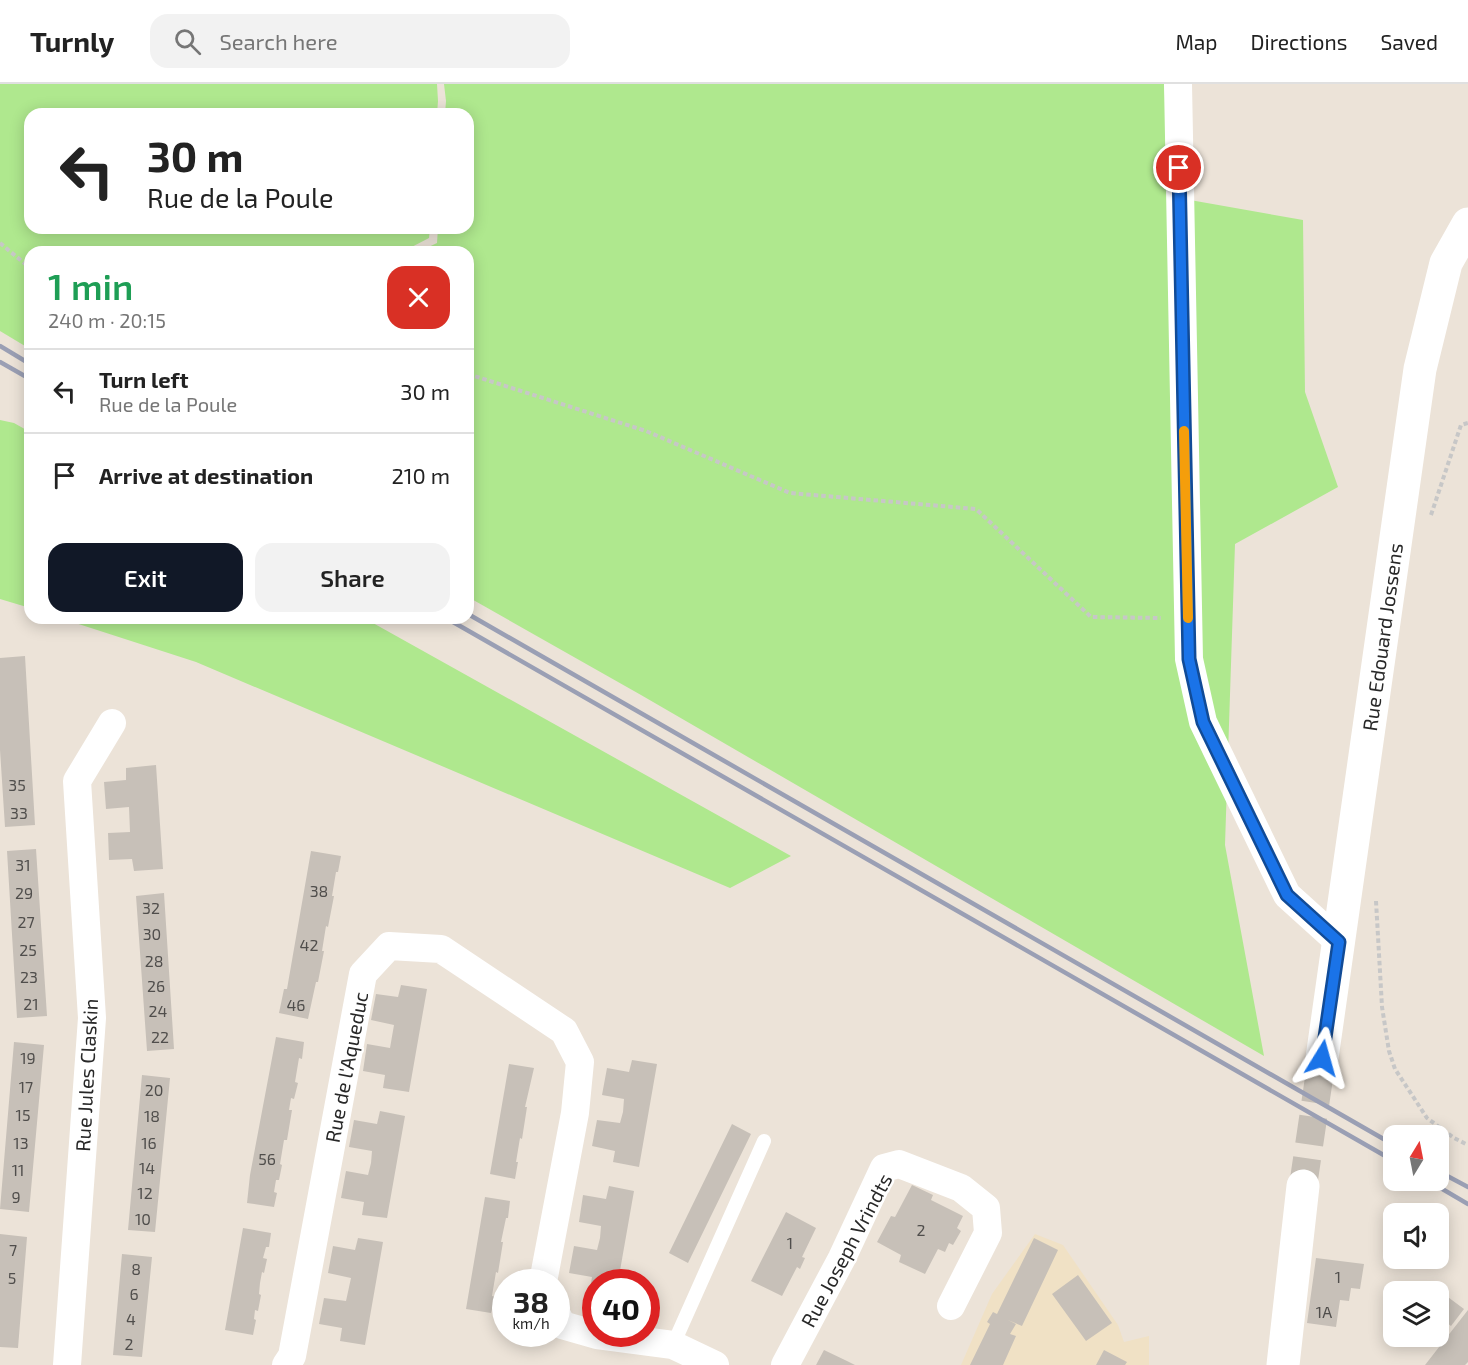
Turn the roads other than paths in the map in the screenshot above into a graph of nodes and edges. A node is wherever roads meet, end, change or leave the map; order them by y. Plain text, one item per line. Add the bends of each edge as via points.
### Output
1 (1178, 84) edge
2 (1467, 228) edge
3 (112, 723) dead end
4 (1339, 942) junction
5 (1322, 1058) tunnel mouth
6 (764, 1142) dead end
7 (1303, 1186) tunnel mouth
8 (545, 1269) edge
9 (951, 1306) dead end
10 (570, 1327) edge
11 (673, 1345) junction
12 (68, 1365) edge
13 (286, 1365) edge
14 (715, 1365) edge
15 (785, 1365) edge
16 (1283, 1365) edge

1 - 4 street via 1189,659 1203,722 1287,895
2 - 4 street, Rue Edouard Jossens via 1446,263 1420,369
3 - 12 street, Rue Jules Claskin via 77,780 92,1018
4 - 5 street, Rue Edouard Jossens
6 - 11 lane
7 - 16 street
8 - 13 street, Rue de l'Aqueduc via 575,1113 580,1062 564,1031 441,948 389,946 363,974 292,1356
9 - 15 street, Rue Joseph Vrindts via 988,1233 986,1208 961,1188 898,1164 884,1168
10 - 11 street via 597,1335
11 - 14 street

